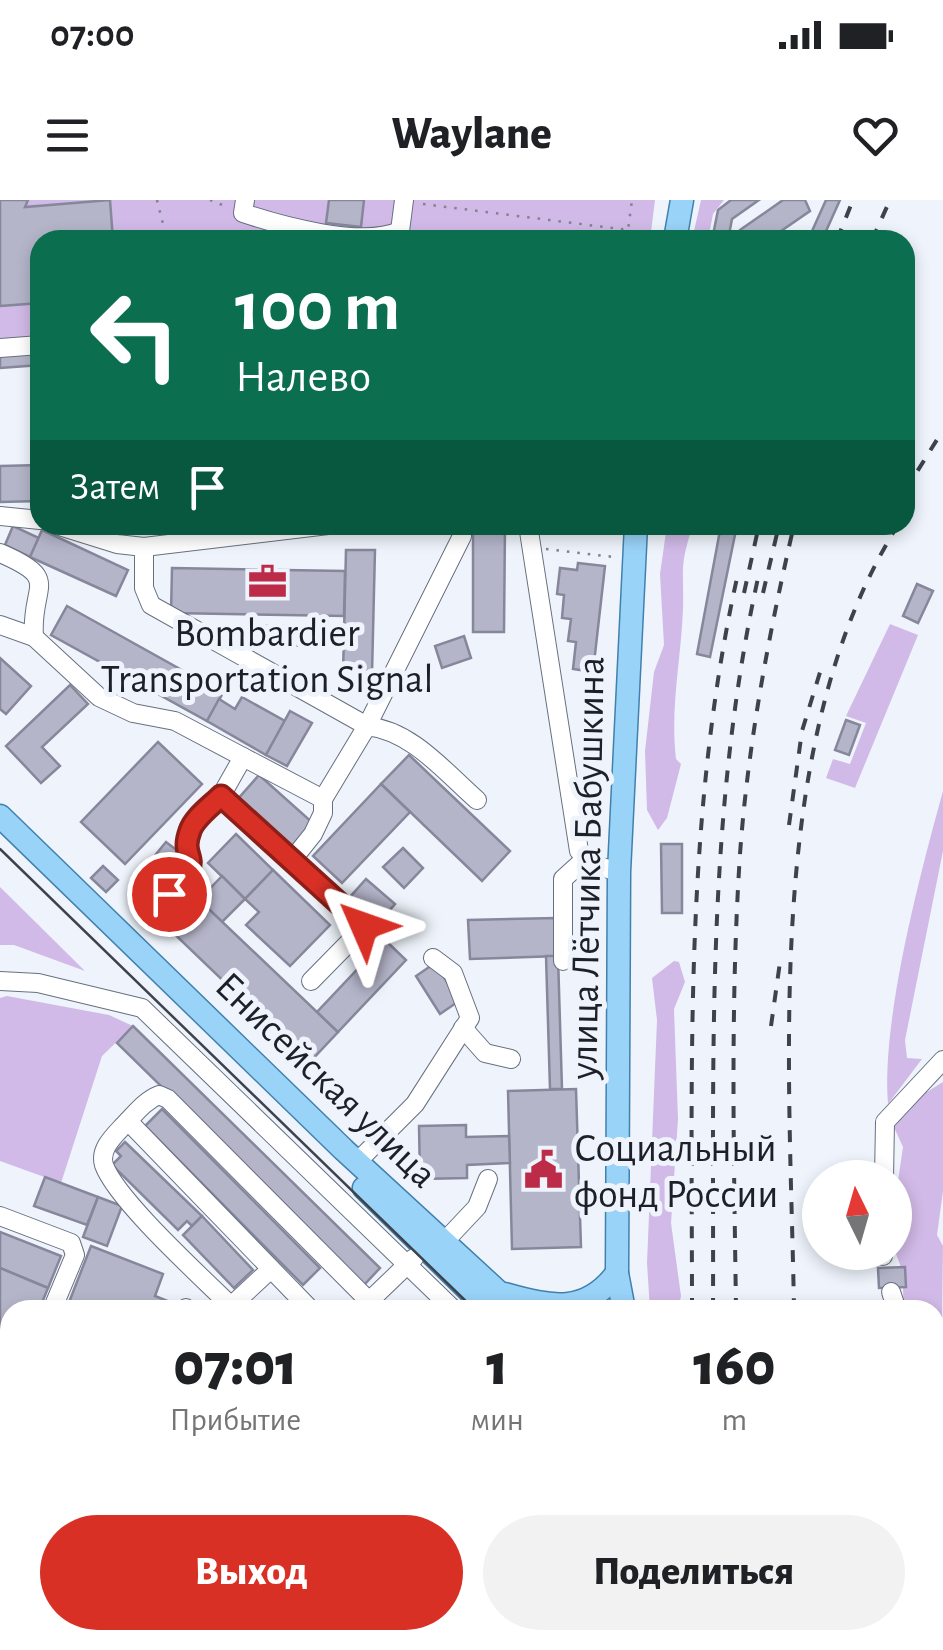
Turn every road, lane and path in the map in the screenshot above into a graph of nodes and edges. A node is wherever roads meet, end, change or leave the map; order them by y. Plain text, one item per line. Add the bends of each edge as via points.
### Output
1 (157, 200) edge
2 (210, 200) edge
3 (404, 200) edge
4 (632, 200) edge
5 (682, 200) edge
6 (423, 204) dead end
7 (244, 207) edge
8 (164, 230) edge
9 (304, 230) edge
10 (404, 230) edge
11 (677, 230) edge
12 (30, 346) edge
13 (0, 348) edge
14 (0, 516) edge
15 (30, 519) edge
16 (88, 535) edge
17 (244, 535) edge
18 (462, 535) edge
19 (530, 535) edge
20 (636, 535) edge
21 (144, 547) junction
22 (533, 548) junction
23 (0, 553) edge
24 (614, 557) dead end
25 (0, 625) edge
26 (34, 637) junction
27 (367, 726) junction
28 (243, 758) junction
29 (221, 796) junction
30 (323, 799) junction
31 (477, 800) dead end
32 (0, 816) edge
33 (0, 834) edge
34 (293, 859) junction
35 (584, 860) junction
36 (619, 872) junction
37 (169, 894) dead end
38 (433, 958) dead end
39 (564, 961) dead end
40 (0, 980) edge
41 (311, 981) dead end
42 (463, 1028) junction
43 (511, 1059) dead end
44 (943, 1060) edge
45 (128, 1122) junction
46 (884, 1160) edge
47 (357, 1162) junction
48 (488, 1179) dead end
49 (0, 1216) edge
50 (426, 1251) junction
51 (271, 1268) junction
52 (617, 1273) junction
53 (56, 1300) edge
54 (225, 1300) edge
55 (241, 1300) edge
56 (301, 1300) edge
57 (359, 1300) edge
58 (372, 1300) edge
59 (449, 1300) edge
60 (497, 1300) edge
61 (589, 1300) edge
62 (610, 1300) edge
63 (622, 1300) edge

1 - 8 path
2 - 7 path
3 - 10 lane
4 - 6 path via 628,230
5 - 11 main road
7 - 9 lane
12 - 13 lane
14 - 15 lane
16 - 21 lane
17 - 21 lane
18 - 27 lane
19 - 22 lane
20 - 36 main road, улица Лётчика Бабушкина
21 - 27 lane via 151,605
22 - 24 path
22 - 35 lane
23 - 26 lane via 40,577
25 - 26 lane
26 - 28 lane via 99,697 132,713 175,721
27 - 30 lane
27 - 31 lane via 389,728 415,745
28 - 29 lane
28 - 30 lane
29 - 34 lane
29 - 37 lane via 191,826 193,862
30 - 34 lane via 323,813
32 - 47 main road, Енисейская улица
33 - 50 main road, Енисейская улица
34 - 41 lane via 364,926
35 - 36 lane
35 - 39 lane via 563,879
36 - 52 main road, улица Лётчика Бабушкина
38 - 42 lane via 463,991 470,1018
40 - 50 lane via 38,982 142,1008
42 - 43 lane via 484,1053
42 - 47 lane via 416,1104
44 - 46 lane via 885,1122
45 - 51 lane
45 - 54 lane via 104,1150 104,1165 146,1220
45 - 57 lane via 148,1099 168,1099
47 - 50 main road, Енисейская улица
48 - 50 lane via 478,1207
49 - 53 lane via 71,1243 74,1255
50 - 58 lane
50 - 59 lane
50 - 60 main road, Енисейская улица
51 - 55 lane
51 - 56 lane
52 - 61 main road
52 - 62 main road, улица Лётчика Бабушкина
52 - 63 main road, улица Лётчика Бабушкина

